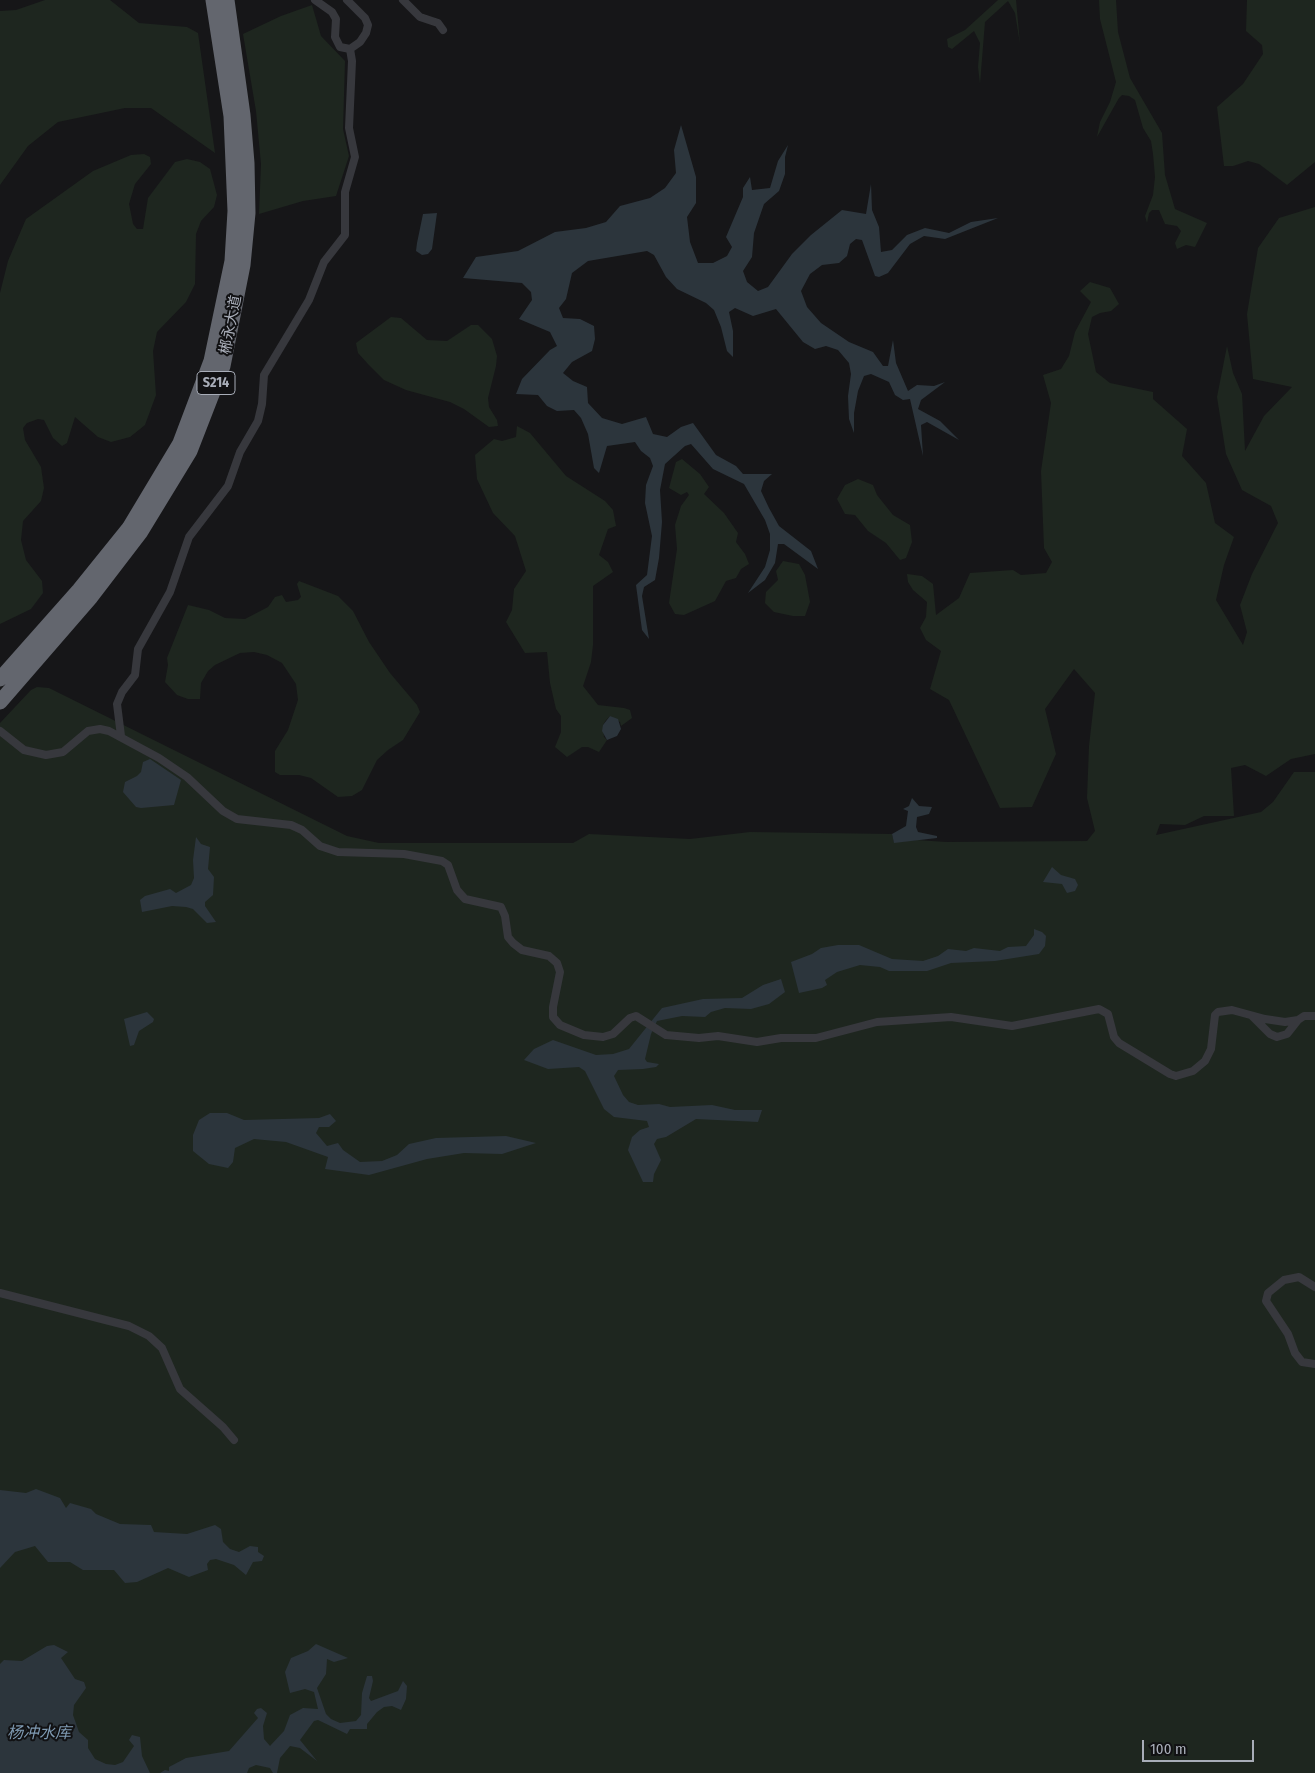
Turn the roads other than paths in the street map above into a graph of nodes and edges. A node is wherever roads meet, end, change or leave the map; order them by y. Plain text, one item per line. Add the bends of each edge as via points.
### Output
1 (214, 0) edge
2 (227, 0) edge
3 (315, 0) edge
4 (347, 0) edge
5 (403, 0) edge
6 (443, 30) dead end
7 (350, 49) junction
8 (0, 679) edge
9 (0, 702) edge
10 (0, 731) edge
11 (121, 736) junction
12 (1249, 1013) junction
13 (1315, 1016) edge
14 (1298, 1020) junction
15 (1315, 1287) edge
16 (0, 1293) edge
17 (1315, 1364) edge
18 (234, 1440) dead end

1 - 8 highway, 郴永大道 / S214 via 231,116 235,211 232,260 211,361 180,443 129,528 80,590
2 - 9 highway, 郴永大道 / S214 via 243,115 248,213 243,265 223,366 190,451 140,533
3 - 7 street via 332,12 336,19 335,37 340,47
4 - 7 street via 368,25 360,42
5 - 6 street via 420,17 438,23
7 - 11 street via 349,128 355,157 345,192 345,235 324,262 309,300 264,375 258,421 240,452 228,486 189,537 170,592 138,649 135,675 117,704
10 - 11 street via 24,750 46,755 63,752 93,729
11 - 12 street via 187,777 223,811 237,819 292,825 320,846 338,852 404,854 446,863 460,895 501,907 508,937 513,943 522,950 549,956 557,963 560,972 553,1016 560,1025 584,1036 613,1034 636,1016 666,1035 718,1036 757,1042 816,1038 877,1022 951,1017 1012,1026 1099,1009 1108,1014 1114,1037 1119,1043 1176,1076 1193,1071 1205,1061 1211,1049 1218,1012
12 - 14 street via 1274,1021
12 - 14 street via 1277,1037 1286,1034
13 - 14 street via 1304,1016
15 - 17 street via 1299,1277 1284,1280 1268,1293 1266,1301 1288,1334 1295,1353 1302,1362
16 - 18 street via 129,1326 148,1336 162,1348 180,1389

